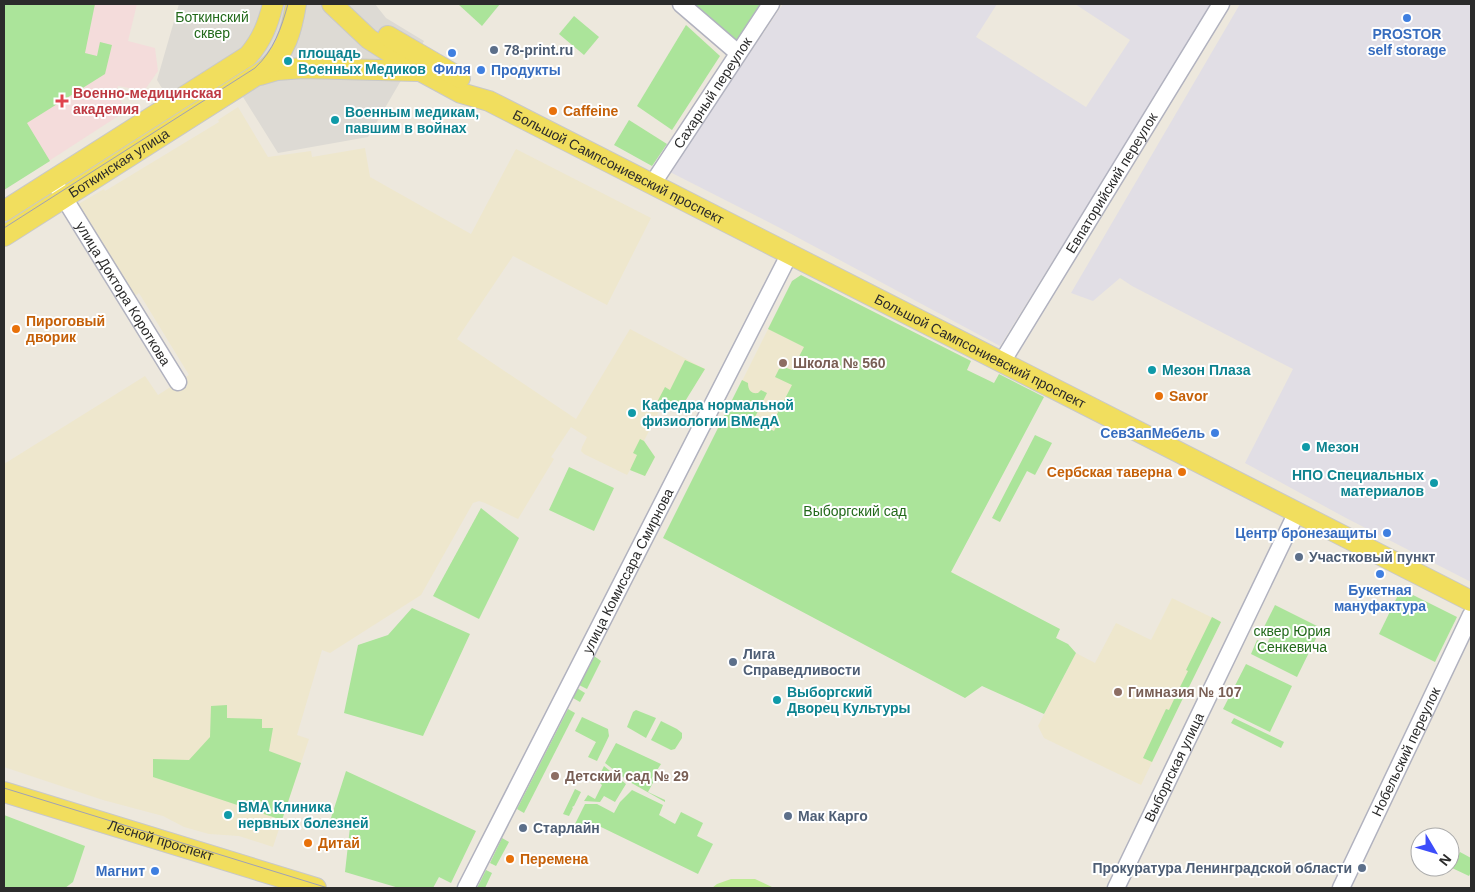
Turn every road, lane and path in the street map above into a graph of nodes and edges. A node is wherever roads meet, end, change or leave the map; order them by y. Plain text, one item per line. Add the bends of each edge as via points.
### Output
1 (273, 4) edge
2 (296, 4) edge
3 (332, 4) edge
4 (350, 4) edge
5 (681, 4) edge
6 (771, 4) edge
7 (1221, 4) edge
8 (738, 53) junction
9 (421, 71) junction
10 (260, 74) junction
11 (489, 101) junction
12 (52, 180) junction
13 (653, 183) junction
14 (64, 198) junction
15 (4, 211) edge
16 (4, 236) edge
17 (790, 253) junction
18 (1002, 362) junction
19 (178, 382) dead end
20 (1297, 512) junction
21 (1471, 601) edge
22 (1471, 615) edge
23 (4, 792) edge
24 (316, 888) edge
25 (466, 888) edge
26 (1116, 888) edge
27 (1341, 888) edge

1 - 12 main road, Боткинская улица via 268,24 248,56
2 - 10 main road via 286,44
3 - 9 main road, Большой Сампсониевский проспект via 369,39
4 - 11 main road, Большой Сампсониевский проспект via 385,35 468,82
5 - 8 street
6 - 8 street, Сахарный переулок
7 - 18 street, Евпаторийский переулок
8 - 13 street, Сахарный переулок
9 - 10 main road via 303,68
9 - 11 main road, Большой Сампсониевский проспект via 461,94
10 - 14 main road, Боткинская улица
11 - 13 main road, Большой Сампсониевский проспект
12 - 14 street, улица Доктора Короткова
12 - 15 main road, Боткинская улица
13 - 17 main road, Большой Сампсониевский проспект
14 - 16 main road, Боткинская улица
14 - 19 street, улица Доктора Короткова
17 - 18 main road, Большой Сампсониевский проспект
17 - 25 street, улица Комиссара Смирнова
18 - 20 main road, Большой Сампсониевский проспект
20 - 21 main road, Большой Сампсониевский проспект
20 - 26 street, Выборгская улица
22 - 27 street, Нобельский переулок
23 - 24 main road, Лесной проспект

